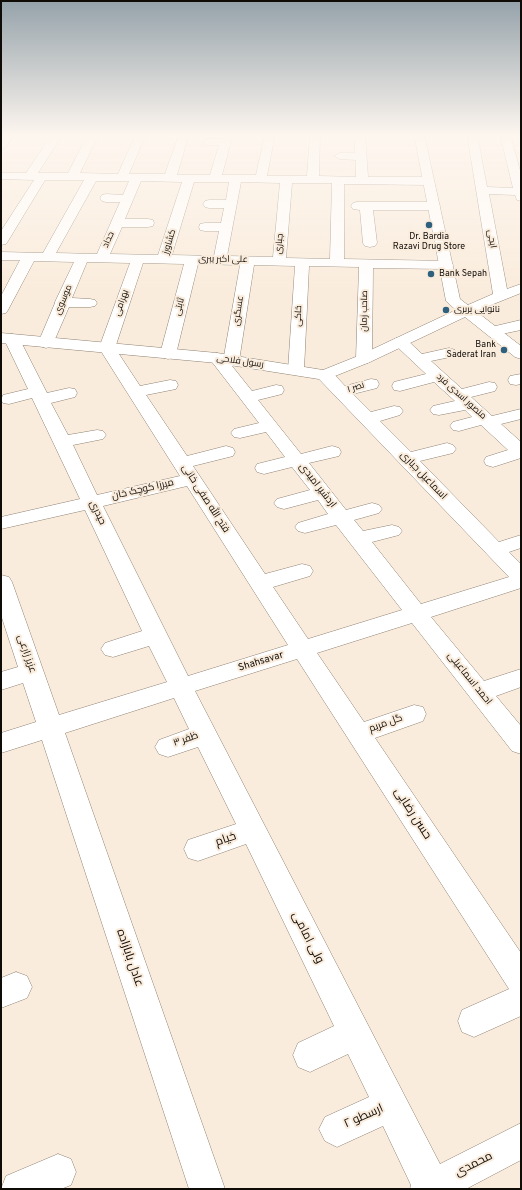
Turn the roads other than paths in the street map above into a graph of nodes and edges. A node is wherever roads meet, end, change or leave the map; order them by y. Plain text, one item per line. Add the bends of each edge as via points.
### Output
1 (30, 190) edge
2 (87, 190) edge
3 (131, 190) edge
4 (185, 190) edge
5 (234, 190) edge
6 (285, 190) edge
7 (338, 190) edge
8 (430, 190) edge
9 (482, 190) joint
10 (521, 194) edge
11 (106, 198) dead end
12 (127, 199) junction
13 (209, 204) dead end
14 (231, 204) junction
15 (434, 206) junction
16 (268, 209) dead end
17 (7, 210) dead end
18 (283, 210) junction
19 (20, 211) junction
20 (117, 223) junction
21 (148, 223) dead end
22 (205, 227) dead end
23 (226, 227) junction
24 (3, 235) edge
25 (370, 243) dead end
26 (1, 256) edge
27 (30, 257) junction
28 (47, 257) junction
29 (82, 258) junction
30 (102, 258) junction
31 (138, 259) junction
32 (164, 259) junction
33 (192, 260) junction
34 (220, 260) junction
35 (248, 261) junction
36 (279, 262) junction
37 (302, 262) junction
38 (337, 263) junction
39 (366, 263) junction
40 (446, 265) junction
41 (521, 288) edge
42 (501, 297) junction
43 (62, 302) junction
44 (90, 303) dead end
45 (1, 310) edge
46 (466, 312) junction
47 (521, 325) edge
48 (492, 331) junction
49 (7, 339) edge
50 (400, 342) junction
51 (46, 343) junction
52 (107, 348) junction
53 (520, 352) edge
54 (449, 353) dead end
55 (168, 354) junction
56 (364, 359) junction
57 (419, 359) junction
58 (224, 360) junction
59 (296, 370) junction
60 (325, 374) junction
61 (437, 376) junction
62 (167, 381) dead end
63 (371, 384) dead end
64 (400, 386) dead end
65 (489, 387) dead end
66 (133, 388) junction
67 (276, 390) dead end
68 (342, 392) junction
69 (69, 394) dead end
70 (40, 396) junction
71 (248, 397) junction
72 (9, 399) dead end
73 (463, 399) junction
74 (439, 410) dead end
75 (394, 411) dead end
76 (521, 414) edge
77 (368, 418) junction
78 (486, 420) junction
79 (270, 426) junction
80 (459, 426) dead end
81 (240, 434) dead end
82 (97, 435) dead end
83 (62, 442) junction
84 (448, 448) dead end
85 (226, 452) dead end
86 (332, 452) dead end
87 (521, 452) edge
88 (407, 459) junction
89 (301, 466) junction
90 (521, 468) edge
91 (187, 471) junction
92 (268, 474) dead end
93 (322, 492) junction
94 (284, 503) dead end
95 (94, 508) junction
96 (372, 509) dead end
97 (341, 517) junction
98 (53, 522) dead end
99 (1, 524) edge
100 (305, 527) dead end
101 (392, 531) dead end
102 (358, 539) junction
103 (521, 541) edge
104 (495, 550) junction
105 (302, 571) dead end
106 (521, 577) edge
107 (521, 581) edge
108 (1, 582) edge
109 (260, 583) junction
110 (6, 611) edge
111 (416, 613) junction
112 (156, 635) junction
113 (113, 649) dead end
114 (302, 649) junction
115 (32, 671) junction
116 (521, 678) edge
117 (1, 681) edge
118 (181, 687) junction
119 (480, 692) junction
120 (414, 714) dead end
121 (51, 727) junction
122 (517, 733) edge
123 (205, 734) junction
124 (358, 734) junction
125 (1, 743) edge
126 (168, 747) dead end
127 (253, 830) junction
128 (198, 849) dead end
129 (521, 980) edge
130 (521, 1000) edge
131 (474, 1021) dead end
132 (355, 1033) junction
133 (310, 1055) dead end
134 (391, 1105) junction
135 (338, 1129) dead end
136 (521, 1141) edge
137 (58, 1172) dead end
138 (431, 1188) edge
139 (19, 1189) edge
140 (207, 1189) edge

1 - 19 street
2 - 28 street via 68,232
3 - 12 street, حداد
4 - 32 street, کشاورز
5 - 14 street
6 - 18 street, جباری
7 - 38 street
8 - 15 street
9 - 10 street
9 - 42 street, ایجی
11 - 12 street
12 - 20 street, حداد
13 - 14 street
14 - 23 street
15 - 25 street via 362,206
15 - 40 street
16 - 18 street
17 - 19 street
18 - 36 street, جباری via 274,241
19 - 24 street
20 - 21 street
20 - 30 street, حداد
22 - 23 street
23 - 34 street
26 - 27 street, علی اکبر ببری
27 - 28 street, علی اکبر ببری
27 - 45 street
28 - 29 street, علی اکبر ببری
29 - 30 street, علی اکبر ببری
29 - 43 street, موسوی
30 - 31 street, علی اکبر ببری
31 - 32 street, علی اکبر ببری
31 - 52 street, بهرامی
32 - 33 street, علی اکبر ببری
33 - 34 street, علی اکبر ببری
33 - 55 street, ثابتی
34 - 35 street, علی اکبر ببری
35 - 36 street, علی اکبر ببری
35 - 58 street, عسگری
36 - 37 street, علی اکبر ببری
37 - 38 street, علی اکبر ببری
37 - 59 street, خاکی
38 - 39 street, علی اکبر ببری
39 - 40 street, علی اکبر ببری
39 - 56 street, صاحب زمان
40 - 46 street via 453,301
41 - 42 street, رسول فلاحی
42 - 46 street, رسول فلاحی
43 - 44 street
43 - 51 street, موسوی
46 - 48 street
46 - 50 street, رسول فلاحی
47 - 48 street
48 - 53 street
49 - 51 street, رسول فلاحی
49 - 70 street, حیدری
50 - 56 street, رسول فلاحی
50 - 57 street, منصور اسدی فرد
51 - 52 street, رسول فلاحی
52 - 55 street, رسول فلاحی
52 - 66 street, فتح الله صفی خانی
54 - 57 street
55 - 58 street, رسول فلاحی
56 - 60 street, رسول فلاحی
57 - 61 street, منصور اسدی فرد
58 - 59 street, رسول فلاحی
58 - 71 street, اردشیر امیدی
59 - 60 street, رسول فلاحی
60 - 68 street, اسماعیل جباری
61 - 64 street
61 - 73 street, منصور اسدی فرد
62 - 66 street
63 - 68 street, نصر ۱
65 - 73 street
66 - 91 street, فتح الله صفی خانی
67 - 71 street
68 - 77 street, اسماعیل جباری
69 - 70 street
70 - 72 street
70 - 83 street, حیدری
71 - 79 street, اردشیر امیدی
73 - 74 street
73 - 78 street, منصور اسدی فرد
75 - 77 street
76 - 78 street
77 - 88 street, اسماعیل جباری
78 - 80 street
78 - 87 street, منصور اسدی فرد
79 - 81 street
79 - 89 street, اردشیر امیدی
82 - 83 street
83 - 95 street, حیدری
84 - 88 street
85 - 91 street, میرزا کوچک خان
86 - 89 street
87 - 90 street via 498,467
88 - 104 street, اسماعیل جباری
89 - 92 street
89 - 93 street, اردشیر امیدی
91 - 95 street, میرزا کوچک خان
91 - 109 street, فتح الله صفی خانی
93 - 94 street
93 - 97 street, اردشیر امیدی
95 - 98 street
95 - 99 street, میرزا کوچک خان
95 - 112 street, حیدری
96 - 97 street
97 - 100 street
97 - 102 street, اردشیر امیدی
101 - 102 street
102 - 111 street, اردشیر امیدی
103 - 104 street
104 - 106 street, اسماعیل جباری
105 - 109 street
107 - 111 street, Shahsavar
108 - 110 street, عزیز زارعی
109 - 114 street, فتح الله صفی خانی
110 - 115 street, عزیز زارعی
111 - 114 street, Shahsavar
111 - 119 street, احمد اسماعیلی
112 - 113 street
112 - 118 street, حیدری
114 - 118 street, Shahsavar
114 - 124 street, حسن رضایی
115 - 117 street
115 - 121 street, عزیز زارعی
116 - 119 street
118 - 121 street, Shahsavar
118 - 123 street, ولی امامی
119 - 122 street, احمد اسماعیلی
120 - 124 street, گل مریم
121 - 125 street, Shahsavar
121 - 140 street, عادل بابازاده
123 - 126 street, ظفر ۳
123 - 127 street, ولی امامی
124 - 129 street, حسن رضایی
127 - 128 street, خیام
127 - 132 street, ولی امامی
130 - 131 street
132 - 133 street
132 - 134 street, ولی امامی
134 - 135 street, ارسطو ۲
134 - 138 street, ولی امامی
136 - 138 street, محمدی
137 - 139 street

